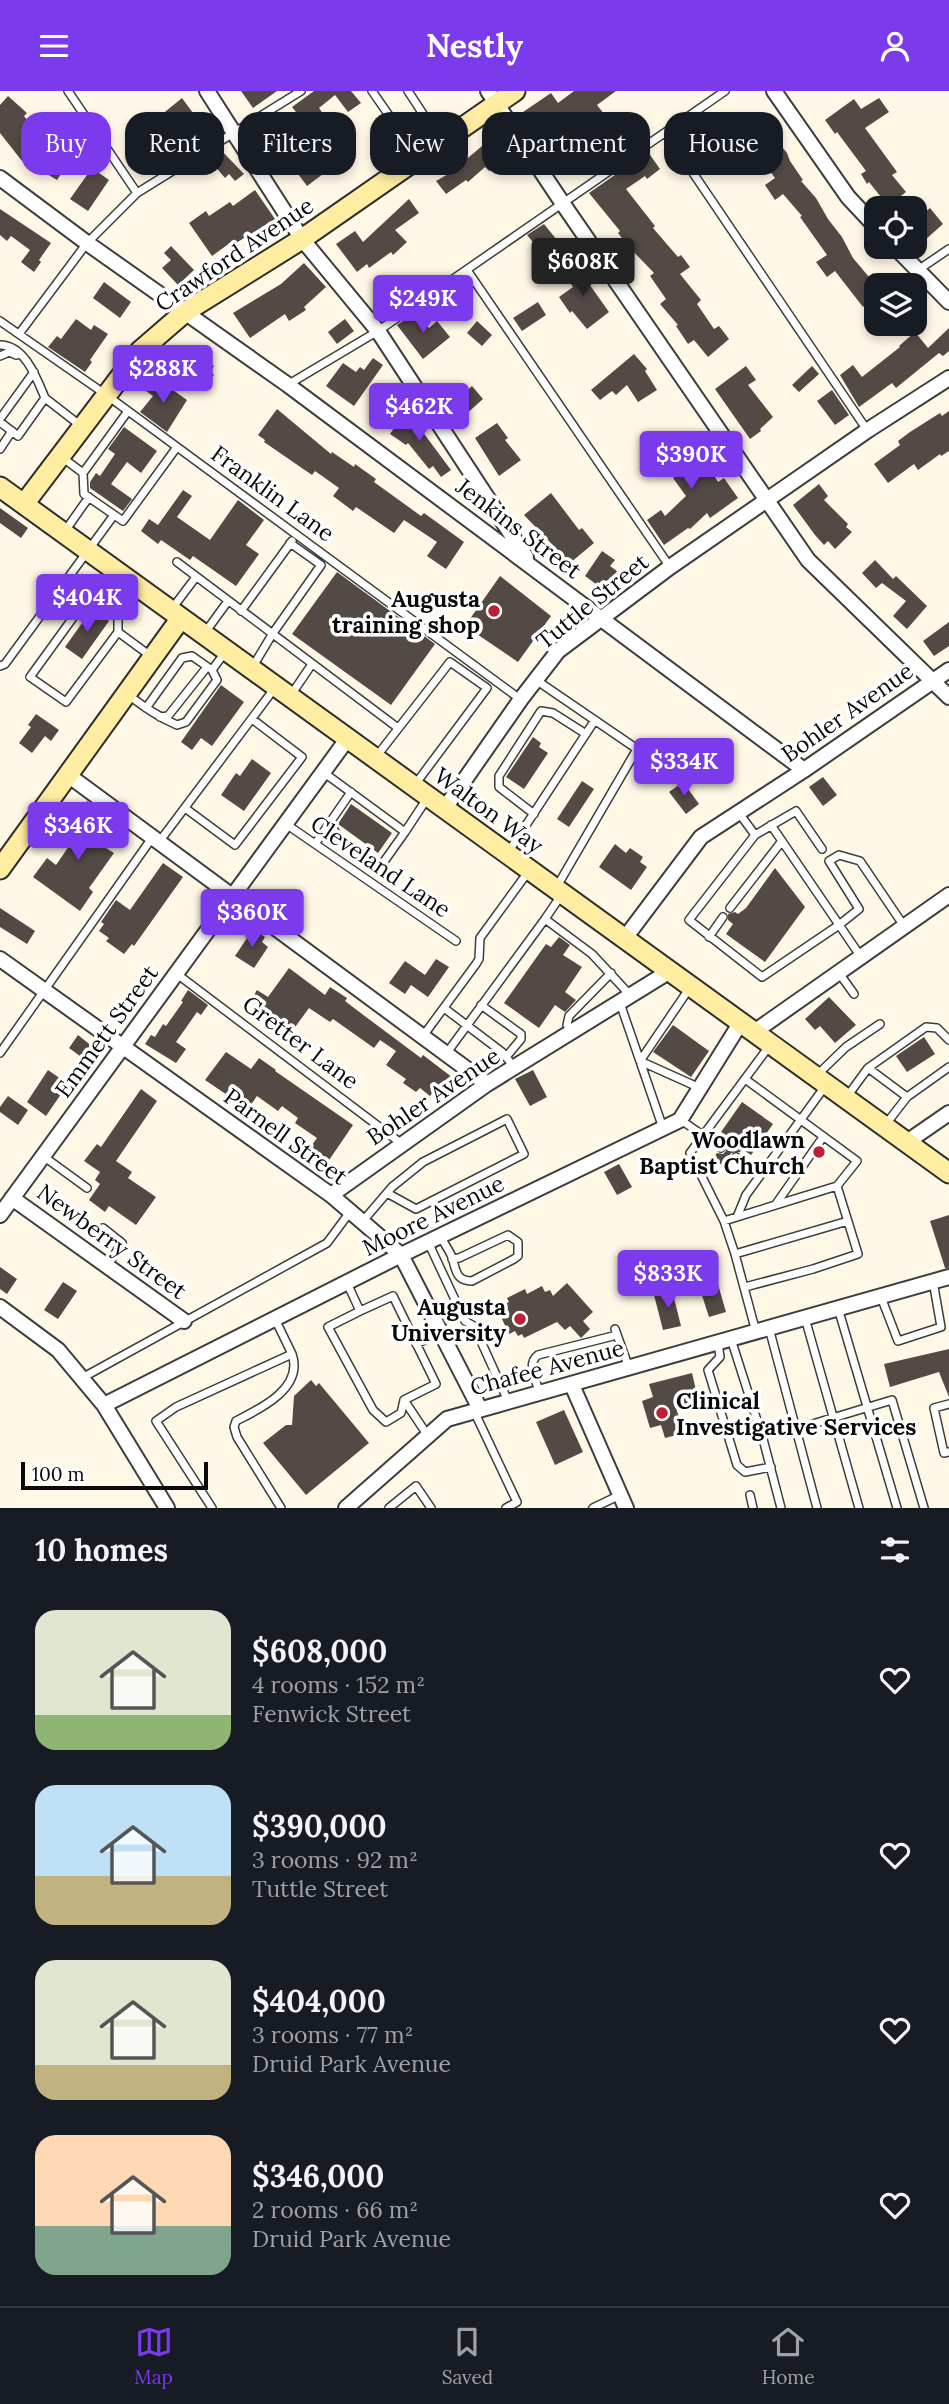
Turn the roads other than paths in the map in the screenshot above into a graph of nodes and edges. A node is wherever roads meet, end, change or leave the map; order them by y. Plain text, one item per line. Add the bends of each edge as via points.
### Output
1 (68, 91) edge
2 (207, 91) edge
3 (301, 91) edge
4 (372, 91) edge
5 (408, 91) edge
6 (515, 91) edge
7 (725, 91) edge
8 (774, 91) edge
9 (492, 97) edge
10 (387, 112) edge
11 (422, 112) edge
12 (696, 112) edge
13 (468, 118) edge
14 (236, 134) junction
15 (664, 134) edge
16 (394, 175) edge
17 (695, 175) edge
18 (0, 178) edge
19 (137, 193) junction
20 (563, 204) junction
21 (864, 214) edge
22 (302, 239) junction
23 (86, 243) junction
24 (949, 249) edge
25 (906, 259) edge
26 (467, 269) junction
27 (917, 271) junction
28 (949, 302) edge
29 (185, 312) junction
30 (0, 321) edge
31 (378, 331) junction
32 (19, 334) junction
33 (0, 345) edge
34 (0, 356) edge
35 (26, 360) junction
36 (34, 372) junction
37 (949, 377) edge
38 (288, 385) junction
39 (105, 394) junction
40 (45, 398) junction
41 (128, 411) junction
42 (0, 420) edge
43 (82, 426) junction
44 (868, 430) junction
45 (12, 431) junction
46 (177, 447) junction
47 (0, 449) edge
48 (60, 455) junction
49 (83, 473) junction
50 (0, 487) edge
51 (89, 497) junction
52 (767, 502) junction
53 (24, 504) junction
54 (114, 515) junction
55 (64, 533) junction
56 (296, 534) junction
57 (290, 543) junction
58 (88, 550) junction
59 (177, 562) dead end
60 (533, 567) junction
61 (670, 567) junction
62 (117, 571) junction
63 (196, 577) junction
64 (88, 597) junction
65 (228, 601) junction
66 (241, 611) junction
67 (176, 614) junction
68 (601, 617) junction
69 (118, 632) junction
70 (273, 633) junction
71 (204, 634) junction
72 (226, 650) junction
73 (152, 657) junction
74 (312, 664) junction
75 (0, 667) edge
76 (209, 669) junction
77 (251, 669) junction
78 (949, 670) edge
79 (536, 680) junction
80 (933, 681) junction
81 (283, 691) junction
82 (126, 694) junction
83 (949, 697) edge
84 (521, 699) junction
85 (146, 708) junction
86 (159, 717) junction
87 (252, 719) junction
88 (595, 720) junction
89 (398, 728) junction
90 (586, 734) junction
91 (348, 738) junction
92 (375, 758) junction
93 (804, 770) junction
94 (323, 772) junction
95 (68, 775) junction
96 (421, 791) junction
97 (351, 792) junction
98 (185, 808) junction
99 (445, 809) junction
100 (739, 813) junction
101 (534, 814) junction
102 (331, 821) junction
103 (285, 824) junction
104 (771, 825) junction
105 (405, 832) junction
106 (755, 835) junction
107 (156, 840) junction
108 (782, 841) junction
109 (315, 843) junction
110 (822, 849) dead end
111 (508, 854) junction
112 (0, 869) edge
113 (530, 870) junction
114 (559, 891) junction
115 (949, 895) edge
116 (232, 896) junction
117 (730, 908) dead end
118 (723, 917) dead end
119 (545, 919) junction
120 (839, 925) junction
121 (904, 926) junction
122 (709, 937) junction
123 (625, 939) junction
124 (456, 940) dead end
125 (861, 957) junction
126 (0, 959) edge
127 (670, 971) junction
128 (839, 972) junction
129 (176, 973) junction
130 (611, 973) junction
131 (691, 986) junction
132 (45, 991) junction
133 (854, 994) dead end
134 (625, 999) junction
135 (481, 1005) junction
136 (444, 1008) junction
137 (880, 1024) dead end
138 (467, 1026) junction
139 (747, 1027) junction
140 (572, 1033) junction
141 (423, 1036) junction
142 (949, 1040) edge
143 (770, 1044) junction
144 (122, 1047) junction
145 (0, 1053) edge
146 (446, 1054) junction
147 (640, 1061) junction
148 (510, 1062) junction
149 (949, 1067) edge
150 (868, 1068) junction
151 (745, 1079) junction
152 (821, 1080) junction
153 (487, 1084) junction
154 (700, 1088) junction
155 (907, 1097) junction
156 (846, 1098) junction
157 (949, 1113) edge
158 (680, 1119) junction
159 (800, 1119) junction
160 (884, 1126) junction
161 (663, 1128) junction
162 (703, 1134) junction
163 (824, 1137) junction
164 (907, 1142) junction
165 (402, 1144) junction
166 (721, 1147) dead end
167 (43, 1156) junction
168 (736, 1157) dead end
169 (949, 1173) edge
170 (760, 1174) junction
171 (837, 1186) junction
172 (87, 1188) dead end
173 (387, 1193) junction
174 (331, 1195) junction
175 (12, 1198) junction
176 (776, 1204) junction
177 (351, 1212) junction
178 (0, 1215) edge
179 (737, 1217) junction
180 (362, 1221) junction
181 (724, 1221) junction
182 (848, 1221) junction
183 (103, 1228) dead end
184 (434, 1239) junction
185 (735, 1254) junction
186 (401, 1255) junction
187 (453, 1259) junction
188 (107, 1266) junction
189 (949, 1277) edge
190 (933, 1281) junction
191 (347, 1282) junction
192 (744, 1287) junction
193 (880, 1296) junction
194 (0, 1307) edge
195 (838, 1308) junction
196 (360, 1311) junction
197 (805, 1318) junction
198 (275, 1319) junction
199 (184, 1321) junction
200 (763, 1330) junction
201 (441, 1333) junction
202 (416, 1343) junction
203 (723, 1346) junction
204 (292, 1354) junction
205 (737, 1356) junction
206 (629, 1368) junction
207 (82, 1378) junction
208 (572, 1385) junction
209 (540, 1393) junction
210 (404, 1400) junction
211 (508, 1401) junction
212 (104, 1405) junction
213 (949, 1405) edge
214 (868, 1408) junction
215 (477, 1410) junction
216 (833, 1417) junction
217 (796, 1429) junction
218 (428, 1436) junction
219 (949, 1452) edge
220 (771, 1467) junction
221 (750, 1495) dead end
222 (624, 1501) edge
223 (167, 1508) edge
224 (212, 1508) edge
225 (281, 1508) edge
226 (346, 1508) edge
227 (388, 1508) edge
228 (431, 1508) edge
229 (506, 1508) edge
230 (593, 1508) edge
231 (753, 1508) edge
232 (781, 1508) edge
233 (817, 1508) edge
234 (859, 1508) edge
235 (897, 1508) edge
236 (924, 1508) edge

1 - 19 lane
2 - 14 street
3 - 14 lane
4 - 10 lane
5 - 11 lane
6 - 9 main road, Crawford Avenue
7 - 12 lane
8 - 21 street
9 - 13 main road, Crawford Avenue
9 - 20 street
14 - 19 lane
14 - 22 street
15 - 20 lane
16 - 22 main road, Crawford Avenue
17 - 44 lane
18 - 23 street, Jenkins Street
19 - 23 lane
20 - 26 lane
20 - 52 street
22 - 29 main road, Crawford Avenue
22 - 31 street
23 - 29 street, Jenkins Street
23 - 32 lane
24 - 27 lane
25 - 27 street
26 - 31 lane
26 - 61 lane
27 - 28 street
29 - 38 street, Jenkins Street
29 - 39 main road, Crawford Avenue via 139,351
30 - 32 lane, Franklin Lane
31 - 38 lane
31 - 60 street
32 - 39 lane, Franklin Lane
33 - 35 lane
34 - 35 lane via 9,352
35 - 36 lane
36 - 40 lane
36 - 42 lane
37 - 44 street, Tuttle Street
38 - 60 street, Jenkins Street
39 - 41 lane, Franklin Lane
39 - 43 main road, Crawford Avenue
40 - 43 lane
40 - 45 lane via 18,436
41 - 46 lane, Franklin Lane
41 - 49 lane
42 - 45 lane
43 - 48 main road, Crawford Avenue
44 - 52 street, Tuttle Street
45 - 47 lane
46 - 54 lane via 123,521
46 - 56 lane, Franklin Lane
48 - 49 lane
48 - 53 main road, Crawford Avenue
49 - 51 lane via 84,493
50 - 53 main road, Walton Way
51 - 54 lane
51 - 55 lane
52 - 61 street, Tuttle Street
52 - 80 street via 808,560
53 - 55 main road, Walton Way
54 - 58 lane
55 - 58 main road, Walton Way
56 - 57 lane
56 - 84 lane, Franklin Lane
57 - 66 lane
57 - 70 lane via 321,565
58 - 62 main road, Walton Way
58 - 75 lane
59 - 63 lane
60 - 68 street, Jenkins Street
61 - 68 street, Tuttle Street
62 - 64 lane
62 - 67 main road, Walton Way
63 - 65 lane
63 - 67 lane
64 - 69 lane via 118,617
64 - 69 lane via 30,677 66,702
65 - 66 lane
65 - 71 lane
66 - 70 lane
67 - 71 main road, Walton Way
67 - 73 main road
68 - 79 street, Tuttle Street via 558,651
68 - 93 street, Jenkins Street
69 - 73 lane
70 - 74 lane
70 - 77 lane
71 - 72 main road, Walton Way
72 - 76 lane
72 - 77 main road, Walton Way
73 - 82 main road
74 - 81 lane
74 - 89 lane
76 - 85 lane via 192,656 182,658
76 - 86 lane via 168,716
76 - 86 lane via 217,680 186,722 177,725
77 - 81 main road, Walton Way
78 - 80 street, Bohler Avenue
79 - 84 street, Tuttle Street
79 - 88 lane
80 - 83 street
80 - 93 street, Bohler Avenue
81 - 87 lane
81 - 91 main road, Walton Way
82 - 85 lane
82 - 95 main road
84 - 99 street, Tuttle Street
85 - 86 lane
87 - 98 lane
87 - 98 lane via 302,757 235,845
88 - 90 lane
88 - 114 lane via 637,749
89 - 92 lane
89 - 96 lane via 450,661 487,688
90 - 101 lane
90 - 101 lane via 553,713 541,711 499,776 499,787
91 - 92 main road, Walton Way
91 - 94 street, Emmett Street
92 - 96 main road, Walton Way
93 - 100 street, Bohler Avenue
94 - 97 lane
94 - 103 street, Emmett Street
95 - 107 street
95 - 112 main road
96 - 99 main road, Walton Way
96 - 105 lane
97 - 102 lane
97 - 105 lane
98 - 107 lane
99 - 111 main road, Walton Way
100 - 106 lane
100 - 123 street, Bohler Avenue via 701,837
101 - 111 lane
102 - 105 lane via 337,835 379,864
102 - 109 lane
103 - 109 lane, Cleveland Lane
103 - 116 street, Emmett Street
104 - 106 lane
104 - 108 lane
104 - 110 lane via 796,811
106 - 122 lane via 689,920
107 - 116 street
107 - 132 lane
108 - 117 lane
108 - 120 lane
109 - 124 lane, Cleveland Lane
111 - 113 main road, Walton Way
113 - 114 main road, Walton Way
113 - 136 lane via 480,938 480,959
114 - 119 lane
114 - 123 main road, Walton Way
115 - 121 street, Moore Avenue
116 - 129 street, Emmett Street
116 - 141 street
118 - 122 lane
119 - 130 lane
119 - 135 lane
120 - 121 lane via 859,909 829,862 839,855 860,861
120 - 122 lane via 762,977
120 - 125 lane
121 - 125 street, Moore Avenue
123 - 127 main road, Walton Way
125 - 128 street, Moore Avenue
126 - 132 street, Parnell Street
127 - 131 main road, Walton Way
127 - 134 street, Bohler Avenue
128 - 133 lane
128 - 139 street, Moore Avenue
129 - 144 street, Emmett Street
129 - 165 lane, Gretter Lane
130 - 134 lane
130 - 140 lane via 569,1016 567,1025
131 - 139 main road, Walton Way
131 - 147 lane
132 - 144 street, Parnell Street
132 - 145 lane
134 - 140 street, Bohler Avenue
134 - 147 lane
135 - 138 lane
135 - 148 lane via 521,1034
136 - 138 lane
136 - 141 lane
137 - 152 lane via 846,1047
138 - 146 lane
138 - 148 lane
139 - 143 main road, Walton Way
139 - 154 street, Moore Avenue
140 - 148 street, Bohler Avenue
141 - 146 street
142 - 150 lane via 937,1028 926,1027
143 - 151 lane
143 - 152 main road, Walton Way
144 - 167 street, Emmett Street
144 - 174 street, Parnell Street
146 - 153 street
147 - 154 lane
147 - 161 lane
148 - 153 street, Bohler Avenue
149 - 155 lane
150 - 155 lane
150 - 156 lane
151 - 159 lane
151 - 162 lane
152 - 156 main road, Walton Way
152 - 159 lane
153 - 165 street, Bohler Avenue
154 - 158 street, Moore Avenue
155 - 160 lane
156 - 160 main road, Walton Way
157 - 164 street
158 - 161 street, Moore Avenue
158 - 162 lane
159 - 163 lane
159 - 170 lane
160 - 164 main road, Walton Way
161 - 184 street, Moore Avenue
162 - 166 lane
162 - 181 lane via 690,1153
163 - 171 lane via 857,1161
163 - 176 lane
164 - 169 main road, Walton Way
165 - 174 street, Bohler Avenue
167 - 172 lane
167 - 175 street, Emmett Street
168 - 170 lane
170 - 179 lane
171 - 176 lane
171 - 182 lane
173 - 173 lane via 423,1162 507,1119 524,1154 416,1209
173 - 180 lane
174 - 177 street, Parnell Street
175 - 178 street, Emmett Street
175 - 188 street, Newberry Street
176 - 179 lane
177 - 180 street, Parnell Street
177 - 199 lane via 327,1243
179 - 181 lane
180 - 186 street, Parnell Street
181 - 185 lane
182 - 185 lane
182 - 192 lane via 858,1254
183 - 188 lane via 122,1243
184 - 186 street, Moore Avenue
184 - 187 lane
184 - 211 lane via 465,1321 474,1326
185 - 192 lane
186 - 191 street, Moore Avenue
186 - 201 street, Parnell Street
187 - 187 lane via 458,1277 472,1281 518,1256 518,1242 508,1235
188 - 199 street, Newberry Street
189 - 190 street, Chafee Avenue
190 - 193 street, Chafee Avenue
190 - 193 lane via 942,1327 898,1342
191 - 196 lane
191 - 198 street, Moore Avenue
192 - 200 lane
193 - 195 street, Chafee Avenue
194 - 207 street via 58,1350
195 - 197 street, Chafee Avenue
195 - 214 lane
196 - 202 lane via 393,1296
196 - 210 lane via 328,1327 373,1410 386,1422 401,1413
197 - 200 street, Chafee Avenue
197 - 216 lane
198 - 204 lane
198 - 212 street, Moore Avenue
199 - 207 lane
200 - 203 street, Chafee Avenue
200 - 217 lane
201 - 202 lane
201 - 215 street, Parnell Street
202 - 210 lane via 436,1384
203 - 205 lane
203 - 205 lane
203 - 206 street, Chafee Avenue
203 - 220 lane via 708,1370 737,1465 745,1472
204 - 224 lane via 156,1421
204 - 225 lane via 292,1376 279,1395 233,1427
205 - 220 lane
206 - 208 street, Chafee Avenue
206 - 209 lane via 616,1332 533,1359
207 - 212 street
208 - 209 street, Chafee Avenue
208 - 222 street
209 - 211 street, Chafee Avenue
210 - 218 lane
211 - 215 street, Chafee Avenue
212 - 223 street
213 - 219 lane via 934,1408 944,1453
214 - 216 lane
214 - 235 lane
214 - 236 lane via 892,1400
215 - 218 street, Chafee Avenue via 447,1419
215 - 229 lane via 517,1502
216 - 217 lane
216 - 234 lane
217 - 233 lane
218 - 226 street, Chafee Avenue
220 - 232 lane
221 - 231 lane
222 - 230 lane
227 - 228 lane via 416,1486

